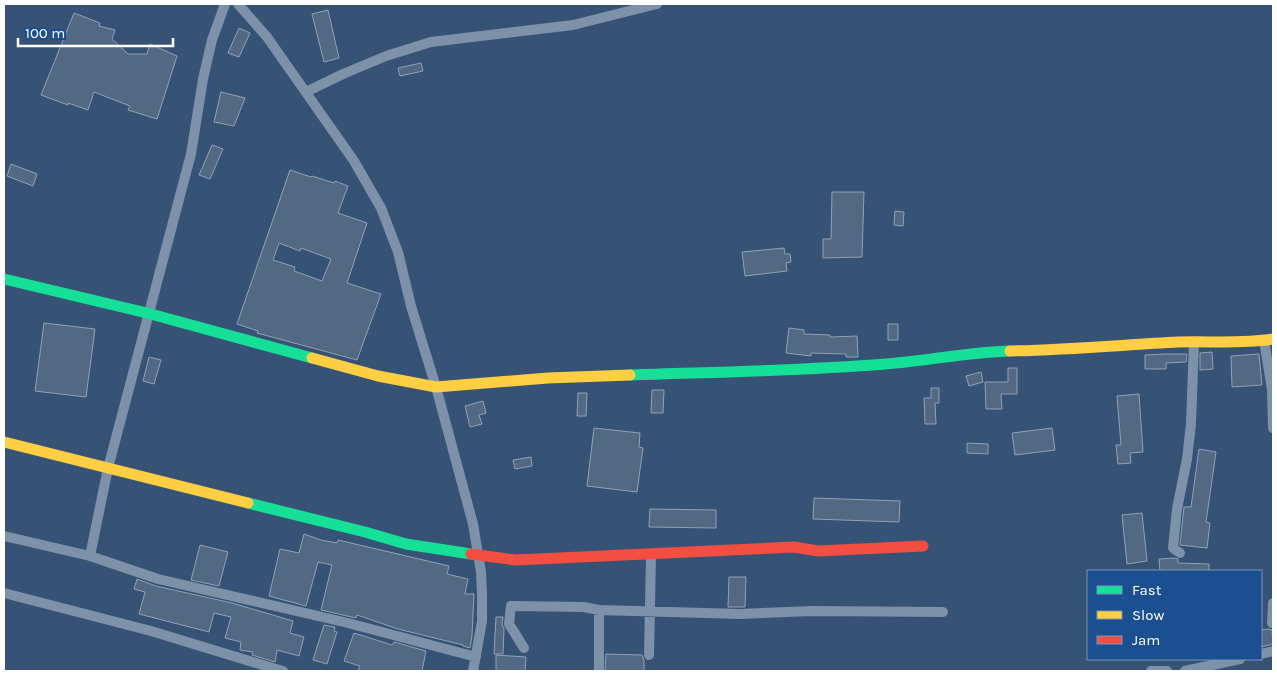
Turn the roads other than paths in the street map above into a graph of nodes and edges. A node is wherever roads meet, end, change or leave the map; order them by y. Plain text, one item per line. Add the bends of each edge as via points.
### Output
1 (225, 4) edge
2 (238, 4) edge
3 (656, 4) edge
4 (306, 92) junction
5 (4, 279) edge
6 (147, 313) junction
7 (1269, 339) edge
8 (1194, 342) junction
9 (436, 387) junction
10 (1273, 428) edge
11 (4, 442) edge
12 (108, 468) junction
13 (4, 536) edge
14 (923, 546) dead end
15 (1180, 553) dead end
16 (478, 555) junction
17 (651, 555) junction
18 (90, 556) junction
19 (4, 593) edge
20 (1273, 602) edge
21 (599, 610) junction
22 (650, 611) junction
23 (943, 612) dead end
24 (1272, 623) dead end
25 (524, 648) dead end
26 (649, 654) dead end
27 (476, 657) junction
28 (1235, 660) edge
29 (266, 669) edge
30 (599, 669) dead end
31 (283, 671) edge
32 (473, 671) edge
33 (1152, 671) edge
34 (1167, 671) edge
35 (1185, 671) edge

1 - 6 street via 212,40 190,154
2 - 4 street via 267,37
3 - 4 street via 573,25 431,42 386,56
4 - 9 street via 354,160 381,208 398,252
5 - 6 street
6 - 9 street via 378,376
6 - 12 street
7 - 8 street
7 - 10 street
8 - 9 street via 1003,351 815,369 548,378
8 - 15 street via 1191,424 1173,548
9 - 16 street via 460,471
11 - 12 street
12 - 16 street via 406,544
12 - 18 street
13 - 18 street
14 - 17 street via 818,551 794,546
16 - 17 street via 516,560
16 - 27 street via 482,621
17 - 22 street
18 - 27 street via 158,579 348,623
19 - 29 street via 151,632
20 - 24 street
21 - 22 street
21 - 25 street via 511,606 509,624
21 - 30 street
22 - 23 street via 740,614
22 - 26 street
27 - 32 street
28 - 35 street
29 - 31 street
33 - 34 street

